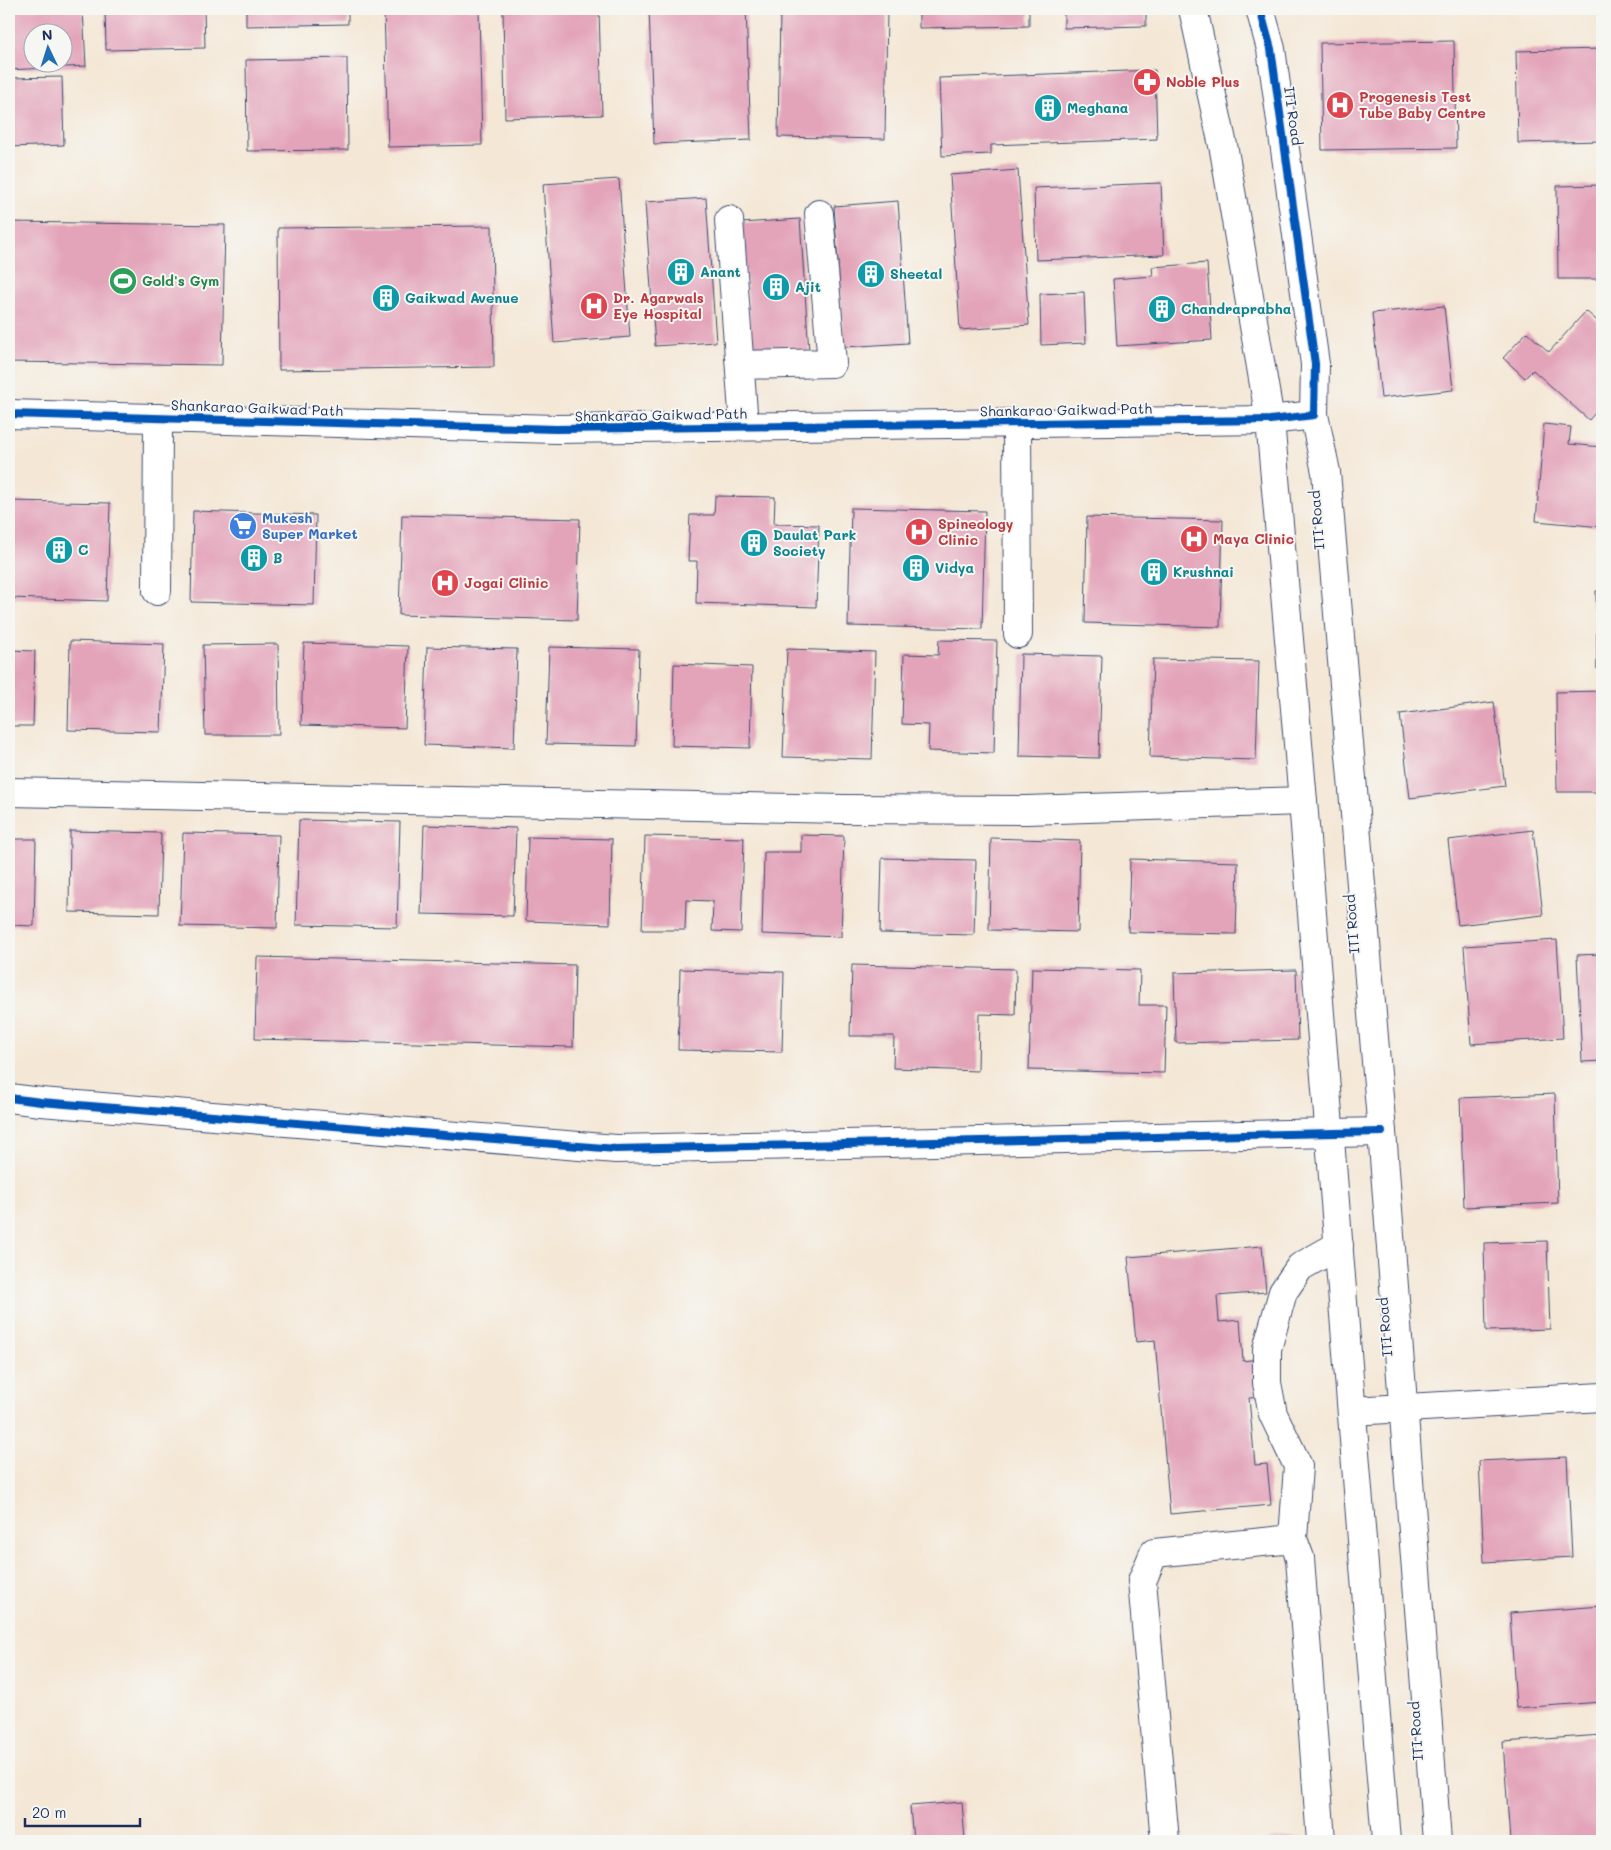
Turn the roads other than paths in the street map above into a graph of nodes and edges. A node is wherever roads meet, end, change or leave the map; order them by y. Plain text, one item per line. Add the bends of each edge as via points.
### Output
1 (1193, 9) edge
2 (1260, 9) edge
3 (819, 214) dead end
4 (729, 220) dead end
5 (740, 365) junction
6 (9, 414) edge
7 (1314, 415) junction
8 (158, 418) junction
9 (1270, 420) junction
10 (1017, 423) junction
11 (744, 426) junction
12 (157, 591) dead end
13 (1018, 634) dead end
14 (9, 792) edge
15 (1304, 801) junction
16 (9, 1098) edge
17 (1382, 1132) junction
18 (1330, 1134) junction
19 (1339, 1245) junction
20 (1602, 1397) edge
21 (1403, 1408) junction
22 (1352, 1411) junction
23 (1293, 1539) junction
24 (1165, 1841) edge
25 (1322, 1841) edge
26 (1386, 1841) edge
27 (1438, 1841) edge

1 - 9 street via 1224,150
2 - 7 street, ITI Road via 1271,49 1315,364
3 - 5 street via 832,363
4 - 5 street
5 - 11 street
6 - 8 street, Shankarao Gaikwad Path
7 - 9 street, Shankarao Gaikwad Path
7 - 17 street, ITI Road via 1326,472
8 - 11 street, Shankarao Gaikwad Path via 556,429
8 - 12 street
9 - 10 street, Shankarao Gaikwad Path
9 - 15 street
10 - 11 street, Shankarao Gaikwad Path
10 - 13 street
14 - 15 street via 854,810 1027,810
15 - 18 street
16 - 18 street via 616,1149
17 - 18 street
17 - 21 street, ITI Road
18 - 19 street
19 - 22 street
19 - 23 street via 1300,1267 1283,1292 1267,1349 1267,1383 1273,1414 1298,1466
20 - 21 street
21 - 22 street
21 - 27 street, ITI Road
22 - 26 street
23 - 24 street via 1154,1553 1142,1581
23 - 25 street via 1300,1558

